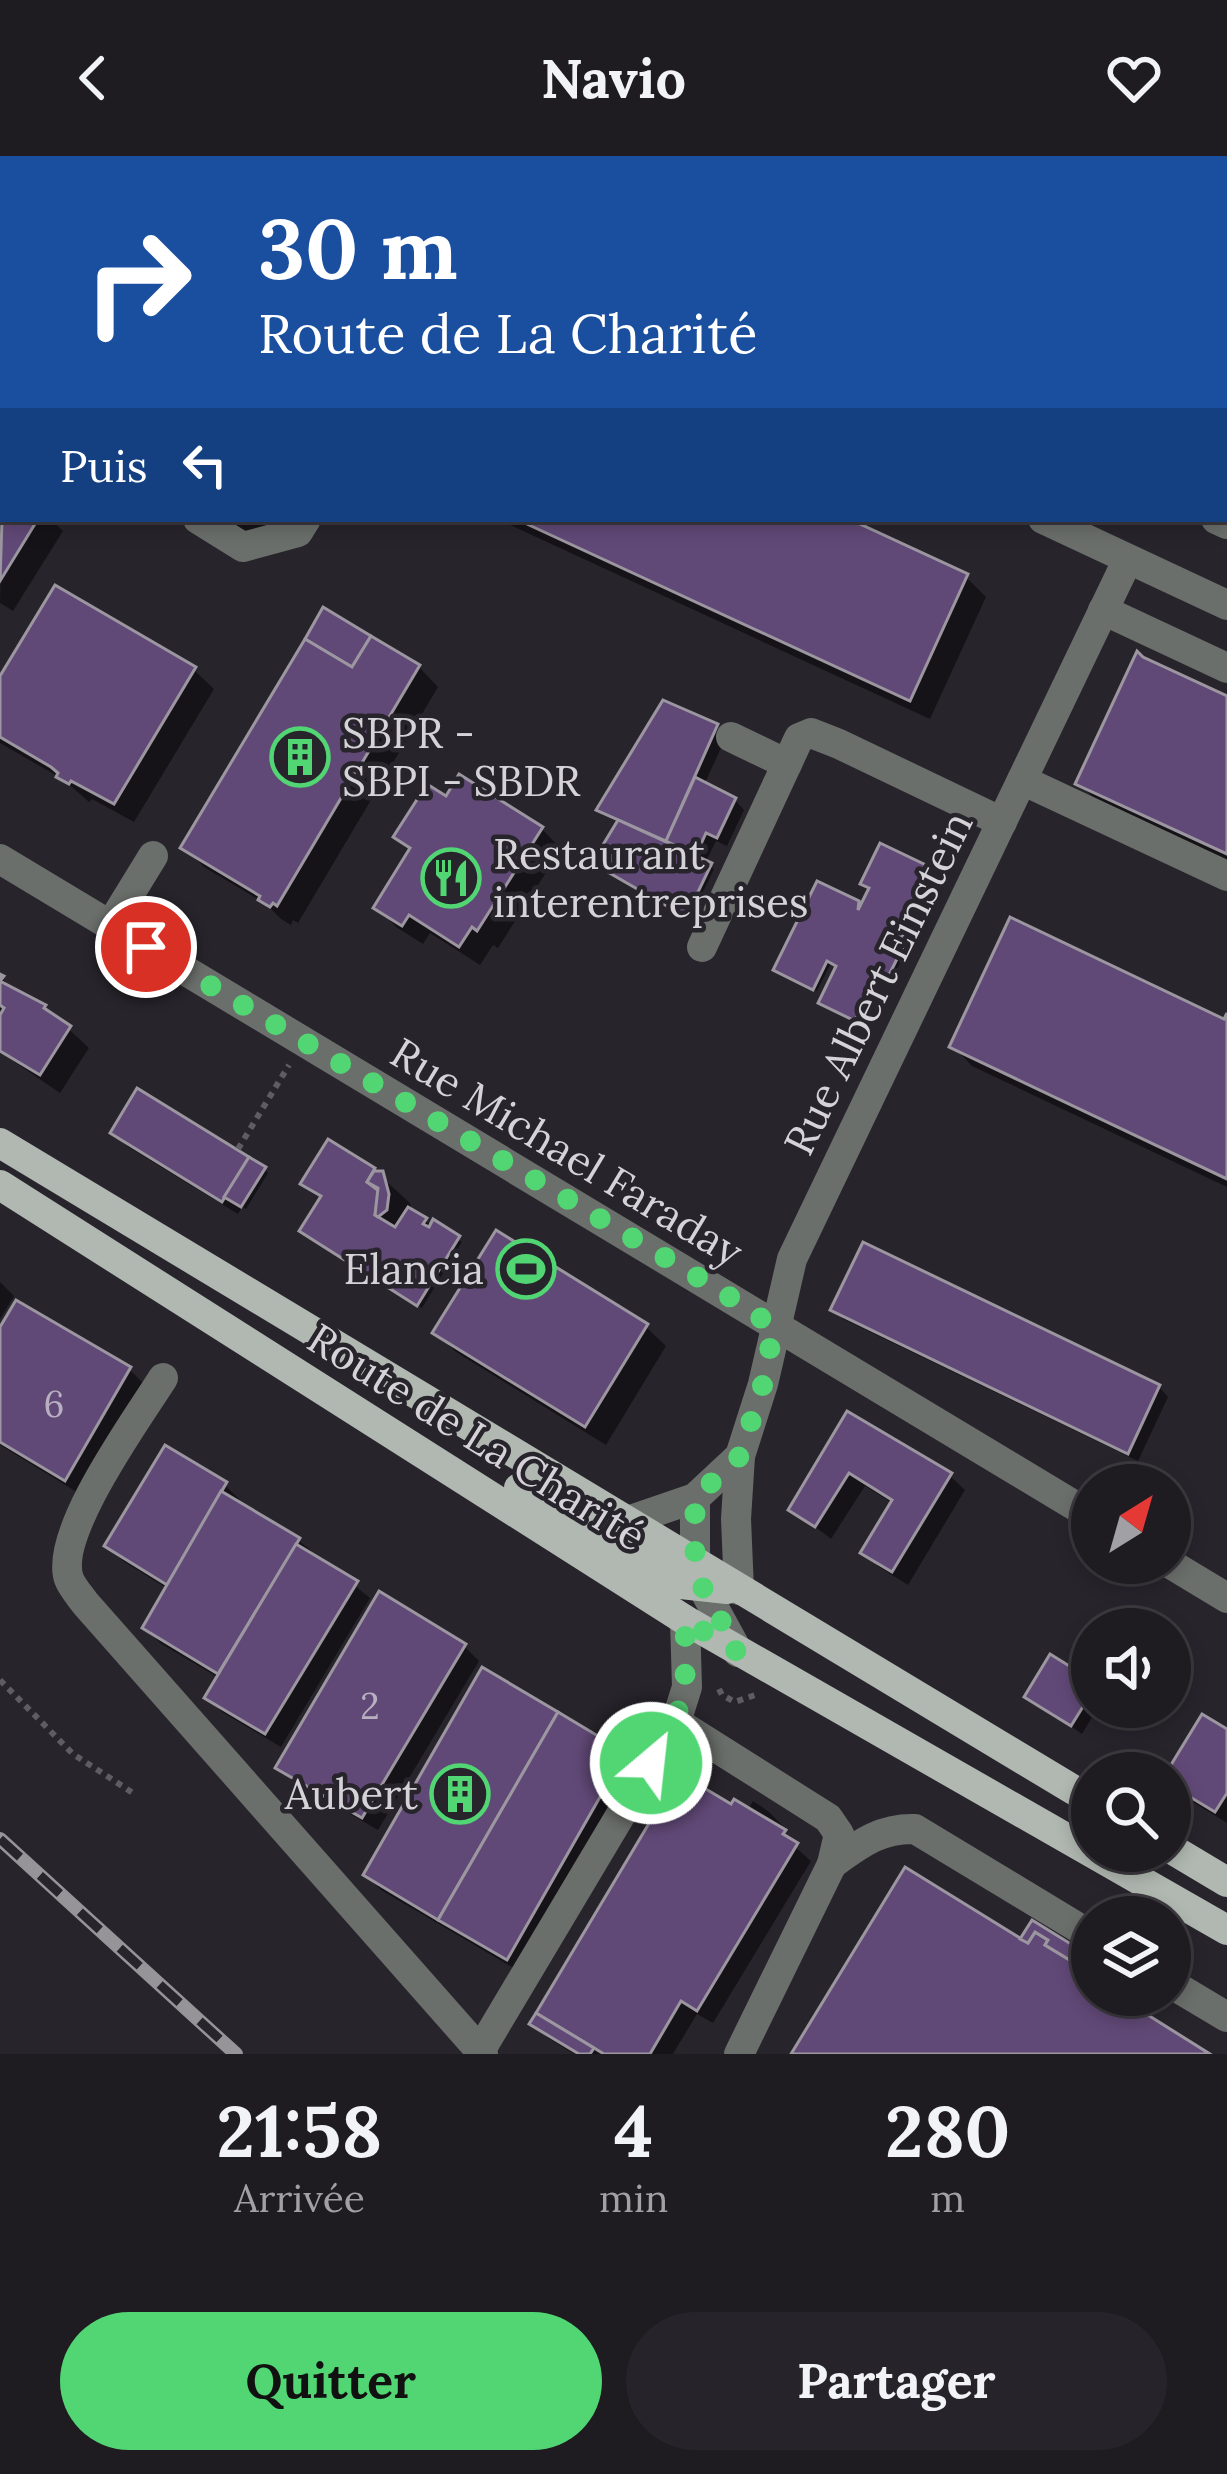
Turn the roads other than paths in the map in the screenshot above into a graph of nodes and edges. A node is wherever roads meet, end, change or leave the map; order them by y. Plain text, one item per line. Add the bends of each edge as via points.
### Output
1 (203, 522) edge
2 (304, 522) edge
3 (1049, 522) edge
4 (1128, 559) junction
5 (1227, 605) edge
6 (1103, 610) junction
7 (1227, 668) edge
8 (731, 737) dead end
9 (787, 764) junction
10 (1022, 780) junction
11 (1002, 823) junction
12 (153, 856) dead end
13 (0, 859) edge
14 (1227, 876) edge
15 (110, 926) junction
16 (701, 947) dead end
17 (0, 1143) edge
18 (4, 1191) edge
19 (774, 1327) junction
20 (284, 1365) junction
21 (163, 1378) dead end
22 (740, 1456) junction
23 (695, 1498) junction
24 (1071, 1503) edge
25 (625, 1522) junction
26 (699, 1575) junction
27 (1191, 1576) edge
28 (740, 1590) junction
29 (1227, 1598) edge
30 (685, 1620) junction
31 (738, 1652) junction
32 (676, 1722) junction
33 (1071, 1789) edge
34 (1191, 1861) edge
35 (832, 1864) junction
36 (1227, 1882) edge
37 (1071, 1923) edge
38 (1227, 1930) edge
39 (1191, 1995) edge
40 (1227, 2017) edge
41 (482, 2053) edge
42 (739, 2054) edge

1 - 2 street via 243,547 298,532
3 - 4 street
4 - 5 street
4 - 6 street, Rue Albert Einstein
6 - 7 street
6 - 10 street, Rue Albert Einstein
8 - 9 street
9 - 11 street via 800,738 812,734
9 - 16 street
10 - 11 street, Rue Albert Einstein
10 - 14 street
11 - 19 street, Rue Albert Einstein via 792,1259
12 - 15 street
13 - 15 street, Rue Michael Faraday
15 - 19 street, Rue Michael Faraday
17 - 25 main road, Route de La Charité
18 - 20 main road, Route de La Charité
19 - 22 street, Rue Albert Einstein
19 - 24 street, Rue Michael Faraday
20 - 26 main road via 302,1361 681,1584
20 - 30 main road, Route de La Charité
21 - 41 street via 81,1511 69,1578
22 - 23 street, Rue Albert Einstein
22 - 28 street, Rue Albert Einstein
23 - 25 street, Rue Albert Einstein
23 - 26 street
25 - 26 main road, Route de La Charité
26 - 28 main road
26 - 31 street
27 - 29 street
28 - 33 main road
30 - 31 main road, Route de La Charité
30 - 32 street via 687,1687
31 - 38 main road, Route de La Charité
32 - 35 street via 828,1818 838,1834
32 - 41 street
34 - 36 main road
35 - 37 street via 891,1828 915,1829
35 - 42 street
39 - 40 street

